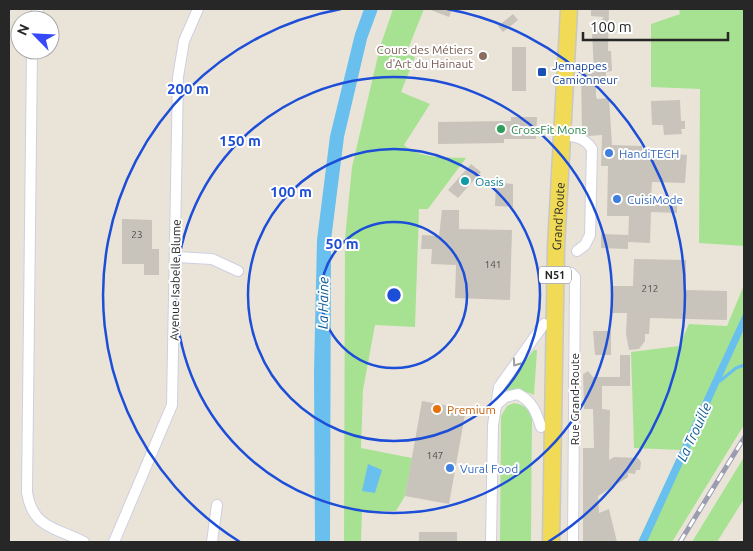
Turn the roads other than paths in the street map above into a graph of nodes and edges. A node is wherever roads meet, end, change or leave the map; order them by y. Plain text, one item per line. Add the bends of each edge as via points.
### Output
1 (198, 9) edge
2 (558, 9) edge
3 (569, 9) edge
4 (32, 60) edge
5 (561, 135) junction
6 (577, 251) dead end
7 (176, 257) junction
8 (555, 270) junction
9 (238, 271) dead end
10 (544, 324) junction
11 (495, 406) junction
12 (542, 427) junction
13 (217, 505) dead end
14 (84, 542) edge
15 (114, 542) edge
16 (212, 542) edge
17 (491, 542) edge
18 (540, 542) edge
19 (551, 542) edge
20 (574, 542) edge

1 - 7 street, Avenue Isabelle Blume via 180,58
2 - 10 main road, Grand'Route / N51
3 - 5 main road, Grand'Route / N51
4 - 14 street via 27,492 30,506 41,521
5 - 6 street via 577,137 592,149 590,236
5 - 8 main road, Grand'Route / N51
7 - 9 street via 212,260
7 - 15 street, Avenue Isabelle Blume via 172,405
8 - 19 main road, Grand'Route / N51
8 - 20 street, Rue Grand-Route via 575,277
10 -> 11 street via 499,387
10 - 12 main road, Grand'Route / N51
11 - 12 street via 505,397 518,394 528,399
11 - 17 street
12 - 18 main road, Grand'Route / N51
13 - 16 street

